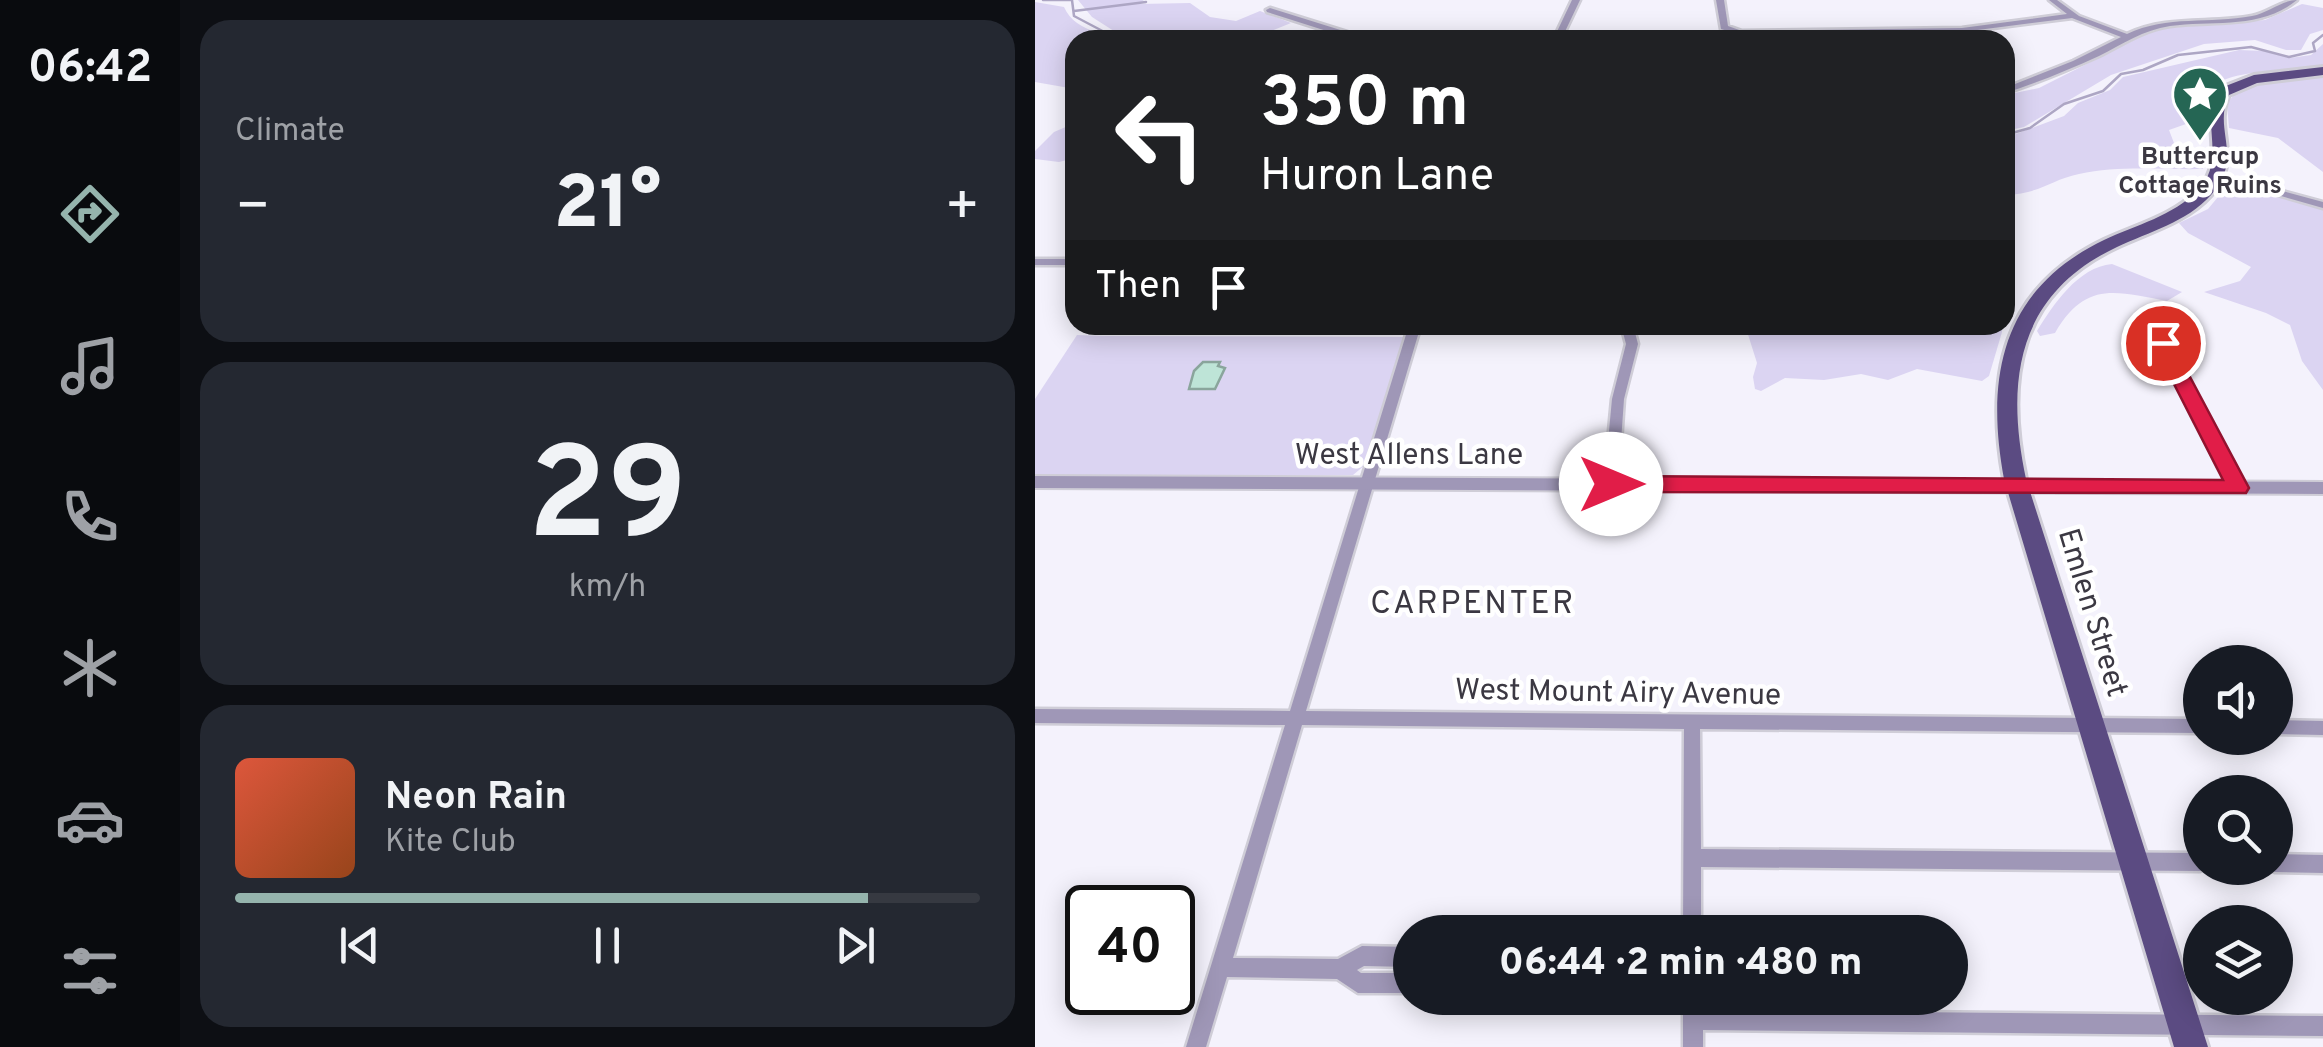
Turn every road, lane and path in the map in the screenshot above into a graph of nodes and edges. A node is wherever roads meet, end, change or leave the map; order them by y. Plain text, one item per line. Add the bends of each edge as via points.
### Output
1 (1576, 0) edge
2 (1721, 0) edge
3 (2053, 0) edge
4 (2293, 0) edge
5 (1270, 10) dead end
6 (2071, 16) junction
7 (1332, 30) edge
8 (1562, 30) edge
9 (1728, 30) edge
10 (1962, 30) edge
11 (2125, 36) junction
12 (2323, 71) edge
13 (2015, 87) edge
14 (2218, 175) junction
15 (2323, 205) edge
16 (1035, 262) edge
17 (1065, 262) edge
18 (1412, 335) edge
19 (1630, 335) edge
20 (2163, 343) dead end
21 (1035, 482) edge
22 (1367, 482) junction
23 (1611, 484) junction
24 (2018, 486) junction
25 (2239, 488) junction
26 (2323, 488) edge
27 (1035, 716) edge
28 (1296, 719) junction
29 (1692, 722) junction
30 (2092, 725) junction
31 (2183, 726) edge
32 (2293, 727) edge
33 (2323, 728) edge
34 (1693, 858) junction
35 (2134, 862) junction
36 (2183, 862) edge
37 (2293, 863) edge
38 (2323, 864) edge
39 (1693, 915) edge
40 (1393, 957) edge
41 (1220, 967) junction
42 (1340, 969) junction
43 (1393, 984) edge
44 (1693, 1015) edge
45 (1693, 1020) junction
46 (2323, 1026) edge
47 (2188, 1036) edge
48 (1196, 1047) edge
49 (1693, 1047) edge

1 - 8 street
2 - 9 street
3 - 6 street
4 - 11 street via 2259,16 2161,25
5 - 7 street
6 - 10 street
6 - 11 street
11 - 13 street
12 - 14 main road via 2230,87 2219,99 2224,151
14 - 15 street
14 - 24 main road, Emlen Street via 2181,210 2082,260 2031,310 2011,350 2003,399
16 - 17 street
18 - 22 street
19 - 23 street
20 - 25 street
21 - 22 street, West Allens Lane
22 - 23 street, West Allens Lane
22 - 28 street
23 - 24 street, West Allens Lane
24 - 25 street, West Allens Lane
24 - 30 main road, Emlen Street
25 - 26 street, West Allens Lane
27 - 28 street, West Mount Airy Avenue
28 - 29 street, West Mount Airy Avenue
28 - 41 street
29 - 30 street, West Mount Airy Avenue
29 - 34 street
30 - 31 street, West Mount Airy Avenue
30 - 35 main road, Emlen Street
32 - 33 street
34 - 35 street
34 - 39 street
35 - 36 street
35 - 47 main road, Emlen Street
37 - 38 street
40 - 42 street via 1362,956
41 - 42 street
41 - 48 street
42 - 43 street via 1358,983
44 - 45 street
45 - 47 street
45 - 49 street
46 - 47 street

